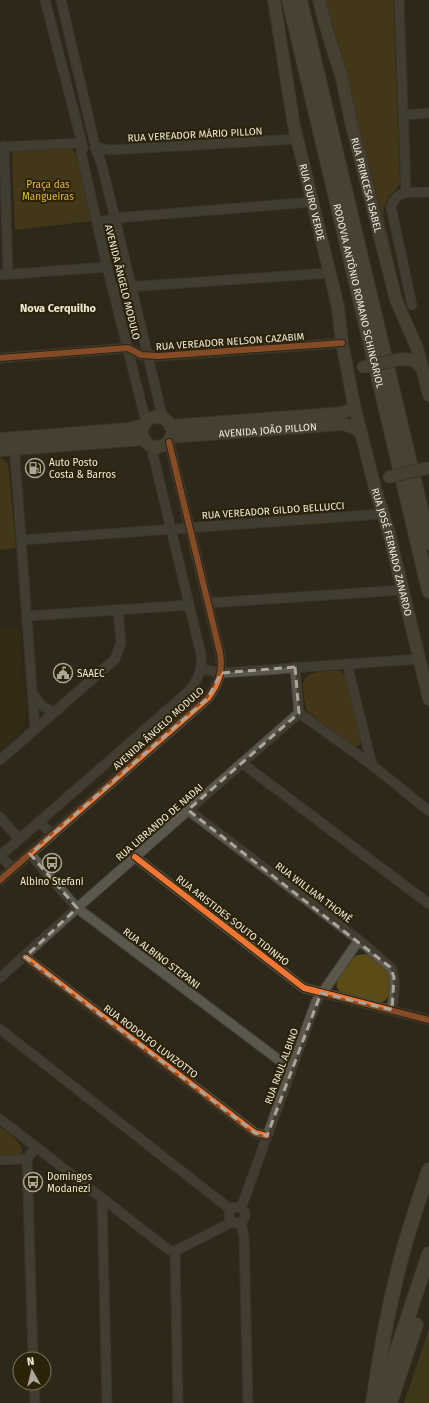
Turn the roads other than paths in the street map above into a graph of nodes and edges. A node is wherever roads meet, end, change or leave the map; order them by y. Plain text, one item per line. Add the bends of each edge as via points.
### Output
1 (45, 0) edge
2 (61, 0) edge
3 (274, 0) edge
4 (289, 0) edge
5 (300, 0) edge
6 (319, 0) edge
7 (399, 0) edge
8 (429, 113) edge
9 (403, 114) junction
10 (296, 139) junction
11 (95, 144) junction
12 (82, 146) junction
13 (2, 147) edge
14 (429, 192) edge
15 (406, 193) junction
16 (312, 202) junction
17 (3, 208) edge
18 (115, 218) junction
19 (97, 223) junction
20 (107, 267) junction
21 (329, 273) junction
22 (4, 275) edge
23 (132, 287) junction
24 (113, 288) junction
25 (412, 305) dead end
26 (342, 343) junction
27 (128, 348) junction
28 (148, 356) junction
29 (0, 358) edge
30 (422, 368) junction
31 (350, 382) junction
32 (429, 393) edge
33 (354, 405) junction
34 (145, 424) junction
35 (168, 431) junction
36 (361, 433) junction
37 (0, 439) edge
38 (14, 443) junction
39 (148, 443) junction
40 (0, 450) edge
41 (428, 467) edge
42 (370, 470) junction
43 (382, 514) junction
44 (189, 527) junction
45 (171, 529) junction
46 (22, 540) junction
47 (429, 543) edge
48 (403, 590) junction
49 (429, 592) edge
50 (208, 603) junction
51 (189, 605) junction
52 (118, 610) junction
53 (28, 616) junction
54 (419, 659) junction
55 (347, 664) junction
56 (295, 667) junction
57 (202, 668) junction
58 (221, 673) junction
59 (33, 694) junction
60 (429, 699) edge
61 (54, 712) junction
62 (299, 713) junction
63 (35, 729) junction
64 (0, 760) edge
65 (242, 763) junction
66 (372, 765) junction
67 (188, 810) junction
68 (429, 811) edge
69 (0, 817) edge
70 (39, 821) junction
71 (52, 835) junction
72 (19, 839) junction
73 (30, 854) junction
74 (0, 855) edge
75 (135, 857) junction
76 (13, 869) junction
77 (0, 880) edge
78 (429, 904) edge
79 (77, 908) junction
80 (360, 940) junction
81 (25, 957) junction
82 (0, 978) edge
83 (321, 993) junction
84 (392, 1010) junction
85 (429, 1020) edge
86 (0, 1030) edge
87 (291, 1069) junction
88 (0, 1119) edge
89 (267, 1136) junction
90 (36, 1147) junction
91 (0, 1160) edge
92 (27, 1160) junction
93 (429, 1170) edge
94 (102, 1199) junction
95 (241, 1208) junction
96 (230, 1209) junction
97 (236, 1222) junction
98 (174, 1251) junction
99 (429, 1254) edge
100 (429, 1285) edge
101 (33, 1351) edge
102 (34, 1391) edge
103 (34, 1403) edge
104 (107, 1403) edge
105 (178, 1403) edge
106 (248, 1403) edge
107 (373, 1403) edge
108 (379, 1403) edge
109 (390, 1403) edge

1 - 12 street, AVENIDA ÂNGELO MODULO
2 - 11 street, AVENIDA ÂNGELO MODULO
3 - 10 main road, RUA OURO VERDE
4 - 49 highway, RODOVIA ANTÔNIO ROMANO SCHINCARIOL
5 - 47 highway, RODOVIA ANTÔNIO ROMANO SCHINCARIOL
6 - 30 main road, RUA PRINCESA ISABEL via 342,79 396,300 417,348
7 - 9 street
8 - 9 street
9 - 15 street
10 - 11 street, RUA VEREADOR MÁRIO PILLON via 110,150
10 - 16 main road, RUA OURO VERDE
11 - 12 street, RUA VEREADOR MÁRIO PILLON via 91,138 86,138
11 - 18 street, AVENIDA ÂNGELO MODULO
12 - 13 street
12 - 19 street, AVENIDA ÂNGELO MODULO via 81,153
13 - 17 street
14 - 15 street
15 - 25 street, RUA PRINCESA ISABEL via 395,198 391,208
16 - 18 street
16 - 21 main road, RUA OURO VERDE
17 - 22 street
18 - 19 street
18 - 23 street, AVENIDA ÂNGELO MODULO
19 - 20 street, AVENIDA ÂNGELO MODULO
20 - 22 street
20 - 24 street, AVENIDA ÂNGELO MODULO
21 - 23 street
21 - 26 main road, RUA OURO VERDE via 338,307
23 - 24 street
23 - 28 street, AVENIDA ÂNGELO MODULO
24 - 27 street, AVENIDA ÂNGELO MODULO
26 - 28 street, RUA VEREADOR NELSON CAZABIM
26 - 31 main road, RUA OURO VERDE
27 - 28 street, RUA VEREADOR NELSON CAZABIM
27 - 29 street, RUA VEREADOR NELSON CAZABIM
27 - 34 street, AVENIDA ÂNGELO MODULO
28 - 35 street, AVENIDA ÂNGELO MODULO
30 - 31 main road, bridge via 413,360 401,359 363,367 355,373
30 - 32 main road, RUA PRINCESA ISABEL
31 - 33 main road, RUA OURO VERDE
33 - 35 main road, AVENIDA JOÃO PILLON via 343,413
33 - 36 main road, RUA JOSÉ FERNADO ZANARDO
34 - 35 main road via 156,418
34 - 38 main road via 128,429
34 - 39 main road via 142,432
35 - 36 main road, AVENIDA JOÃO PILLON via 343,424
35 - 39 main road via 159,447
35 - 44 street, AVENIDA ÂNGELO MODULO
36 - 42 main road, RUA JOSÉ FERNADO ZANARDO
37 - 38 main road
38 - 39 main road
38 - 40 main road
38 - 46 street
39 - 45 street
41 - 42 main road, bridge via 389,477 378,476
42 - 43 main road, RUA JOSÉ FERNADO ZANARDO
43 - 44 street, RUA VEREADOR GILDO BELLUCCI
43 - 48 main road, RUA JOSÉ FERNADO ZANARDO
44 - 45 street, RUA VEREADOR GILDO BELLUCCI
44 - 50 street, AVENIDA ÂNGELO MODULO
45 - 46 street, RUA VEREADOR GILDO BELLUCCI
45 - 51 street
46 - 53 street
48 - 50 street
48 - 54 main road, RUA JOSÉ FERNADO ZANARDO
50 - 58 street, AVENIDA ÂNGELO MODULO via 220,653
51 - 52 street
51 - 57 street
52 - 53 street
52 - 61 street via 121,643 115,659
53 - 59 street
54 - 55 street
54 - 60 main road, RUA JOSÉ FERNADO ZANARDO
55 - 56 street
55 - 66 street
56 - 58 street
56 - 62 street
57 - 58 street
57 - 70 street, AVENIDA ÂNGELO MODULO via 189,691
58 - 71 street, AVENIDA ÂNGELO MODULO via 208,698
59 - 61 street via 42,706
59 - 63 street
61 - 63 street
62 - 65 street, RUA LIBRANDO DE NADAI
62 - 66 street
63 - 64 street
65 - 67 street, RUA LIBRANDO DE NADAI
65 - 78 street
66 - 68 street
67 - 75 street, RUA LIBRANDO DE NADAI
67 - 80 street, RUA WILLIAM THOMÉ
69 - 72 street
70 - 71 street
70 - 72 street, AVENIDA ÂNGELO MODULO
71 - 73 street, AVENIDA ÂNGELO MODULO
72 - 74 street, AVENIDA ÂNGELO MODULO
73 - 76 street, AVENIDA ÂNGELO MODULO
73 - 79 street, RUA ALBINO STEPANI
74 - 76 street
75 - 79 street, RUA LIBRANDO DE NADAI
75 - 83 street, RUA ARISTIDES SOUTO TIDINHO via 304,988
76 - 77 street, AVENIDA ÂNGELO MODULO
79 - 81 street, RUA LIBRANDO DE NADAI
79 - 87 street, RUA ALBINO STEPANI
80 - 83 street, RUA RAUL ALBINO
80 - 84 street, RUA WILLIAM THOMÉ via 393,971
81 - 82 street, RUA LIBRANDO DE NADAI
81 - 89 street, RUA RODOLFO LUVIZOTTO via 255,1133
83 - 84 street, RUA ARISTIDES SOUTO TIDINHO
83 - 87 street, RUA RAUL ALBINO
84 - 85 street, RUA ARISTIDES SOUTO TIDINHO
86 - 96 street
87 - 89 street, RUA RAUL ALBINO
88 - 90 street
89 - 95 street, RUA RAUL ALBINO
90 - 92 street
90 - 94 street
91 - 92 street
92 - 101 street
93 - 107 highway via 396,1278
94 - 98 street via 162,1246
94 - 104 street
95 - 96 street
95 - 97 street via 245,1218
96 - 97 street via 228,1218
97 - 98 street
97 - 106 street via 244,1237
98 - 105 street
99 - 108 highway
100 - 109 highway
102 - 103 street

